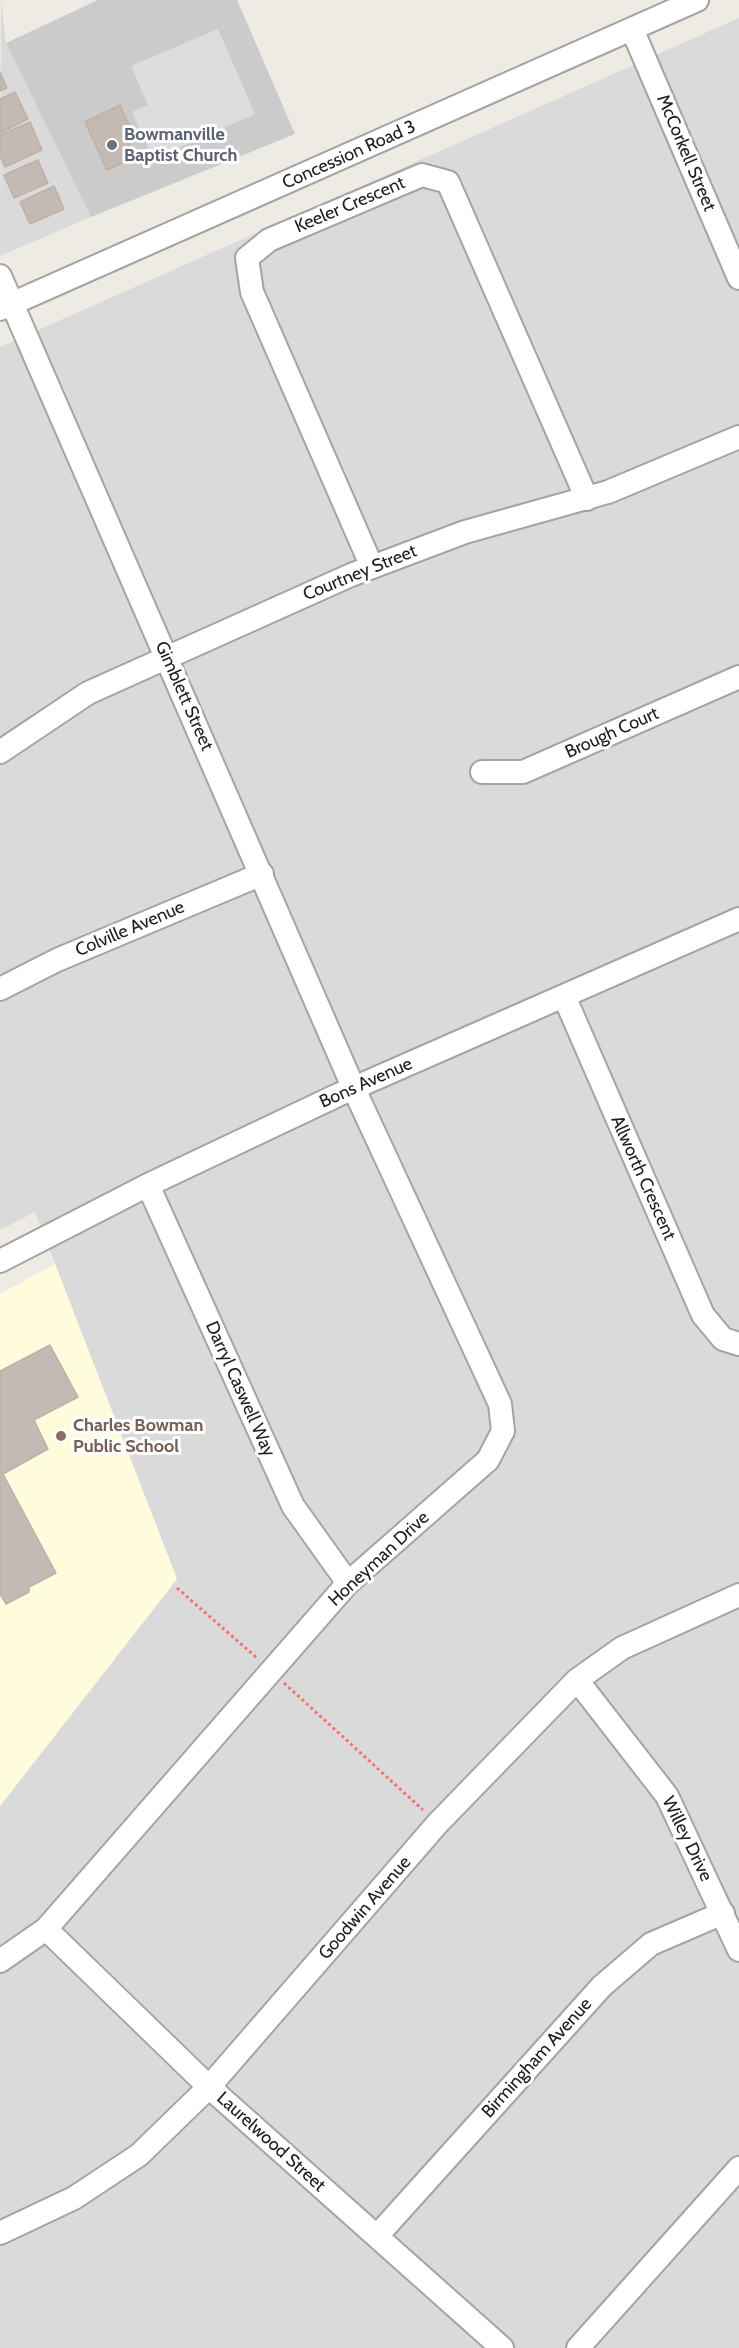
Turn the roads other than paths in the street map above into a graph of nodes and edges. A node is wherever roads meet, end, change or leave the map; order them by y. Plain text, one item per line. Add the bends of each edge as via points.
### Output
1 (697, 0) edge
2 (632, 29) junction
3 (0, 276) edge
4 (739, 278) edge
5 (6, 307) edge
6 (739, 437) edge
7 (587, 499) junction
8 (372, 567) junction
9 (166, 657) junction
10 (739, 678) edge
11 (0, 752) edge
12 (482, 772) dead end
13 (262, 874) junction
14 (739, 919) edge
15 (0, 989) edge
16 (564, 996) junction
17 (354, 1089) junction
18 (148, 1185) junction
19 (0, 1261) edge
20 (739, 1344) edge
21 (348, 1583) junction
22 (739, 1594) edge
23 (577, 1680) junction
24 (723, 1913) junction
25 (46, 1929) junction
26 (739, 1950) edge
27 (0, 1961) edge
28 (209, 2087) junction
29 (739, 2168) edge
30 (0, 2234) edge
31 (377, 2236) junction
32 (502, 2348) edge
33 (578, 2348) edge

1 - 2 street, Concession Road 3
2 - 4 street, McCorkell Street
2 - 5 street, Concession Road 3
3 - 5 street, Gimblett Street
5 - 9 street, Gimblett Street
6 - 7 street, Courtney Street
7 - 8 street, Courtney Street via 465,532
7 - 8 street, Keeler Crescent via 448,182 422,175 269,240 247,258 252,292
8 - 9 street, Courtney Street
9 - 11 street, Courtney Street via 88,693
9 - 13 street, Gimblett Street
10 - 12 street, Brough Court via 523,772
13 - 15 street, Colville Avenue via 57,960
13 - 17 street, Gimblett Street
14 - 16 street, Bons Avenue
16 - 17 street, Bons Avenue
16 - 20 street, Allworth Crescent via 703,1315 723,1339
17 - 18 street, Bons Avenue
17 - 21 street, Honeyman Drive via 500,1404 502,1431 488,1460
18 - 19 street, Bons Avenue
18 - 21 street, Darryl Caswell Way via 293,1506
21 - 25 street, Honeyman Drive
22 - 23 street, Goodwin Avenue via 622,1648
23 - 24 street, Willey Drive via 667,1796
23 - 28 street, Goodwin Avenue via 438,1823
24 - 26 street, Willey Drive
24 - 31 street, Birmingham Avenue via 651,1944 602,1986
25 - 27 street, Honeyman Drive
25 - 28 street, Laurelwood Street
28 - 30 street, Goodwin Avenue via 139,2156 74,2198
28 - 31 street, Laurelwood Street
29 - 33 street
31 - 32 street, Laurelwood Street

